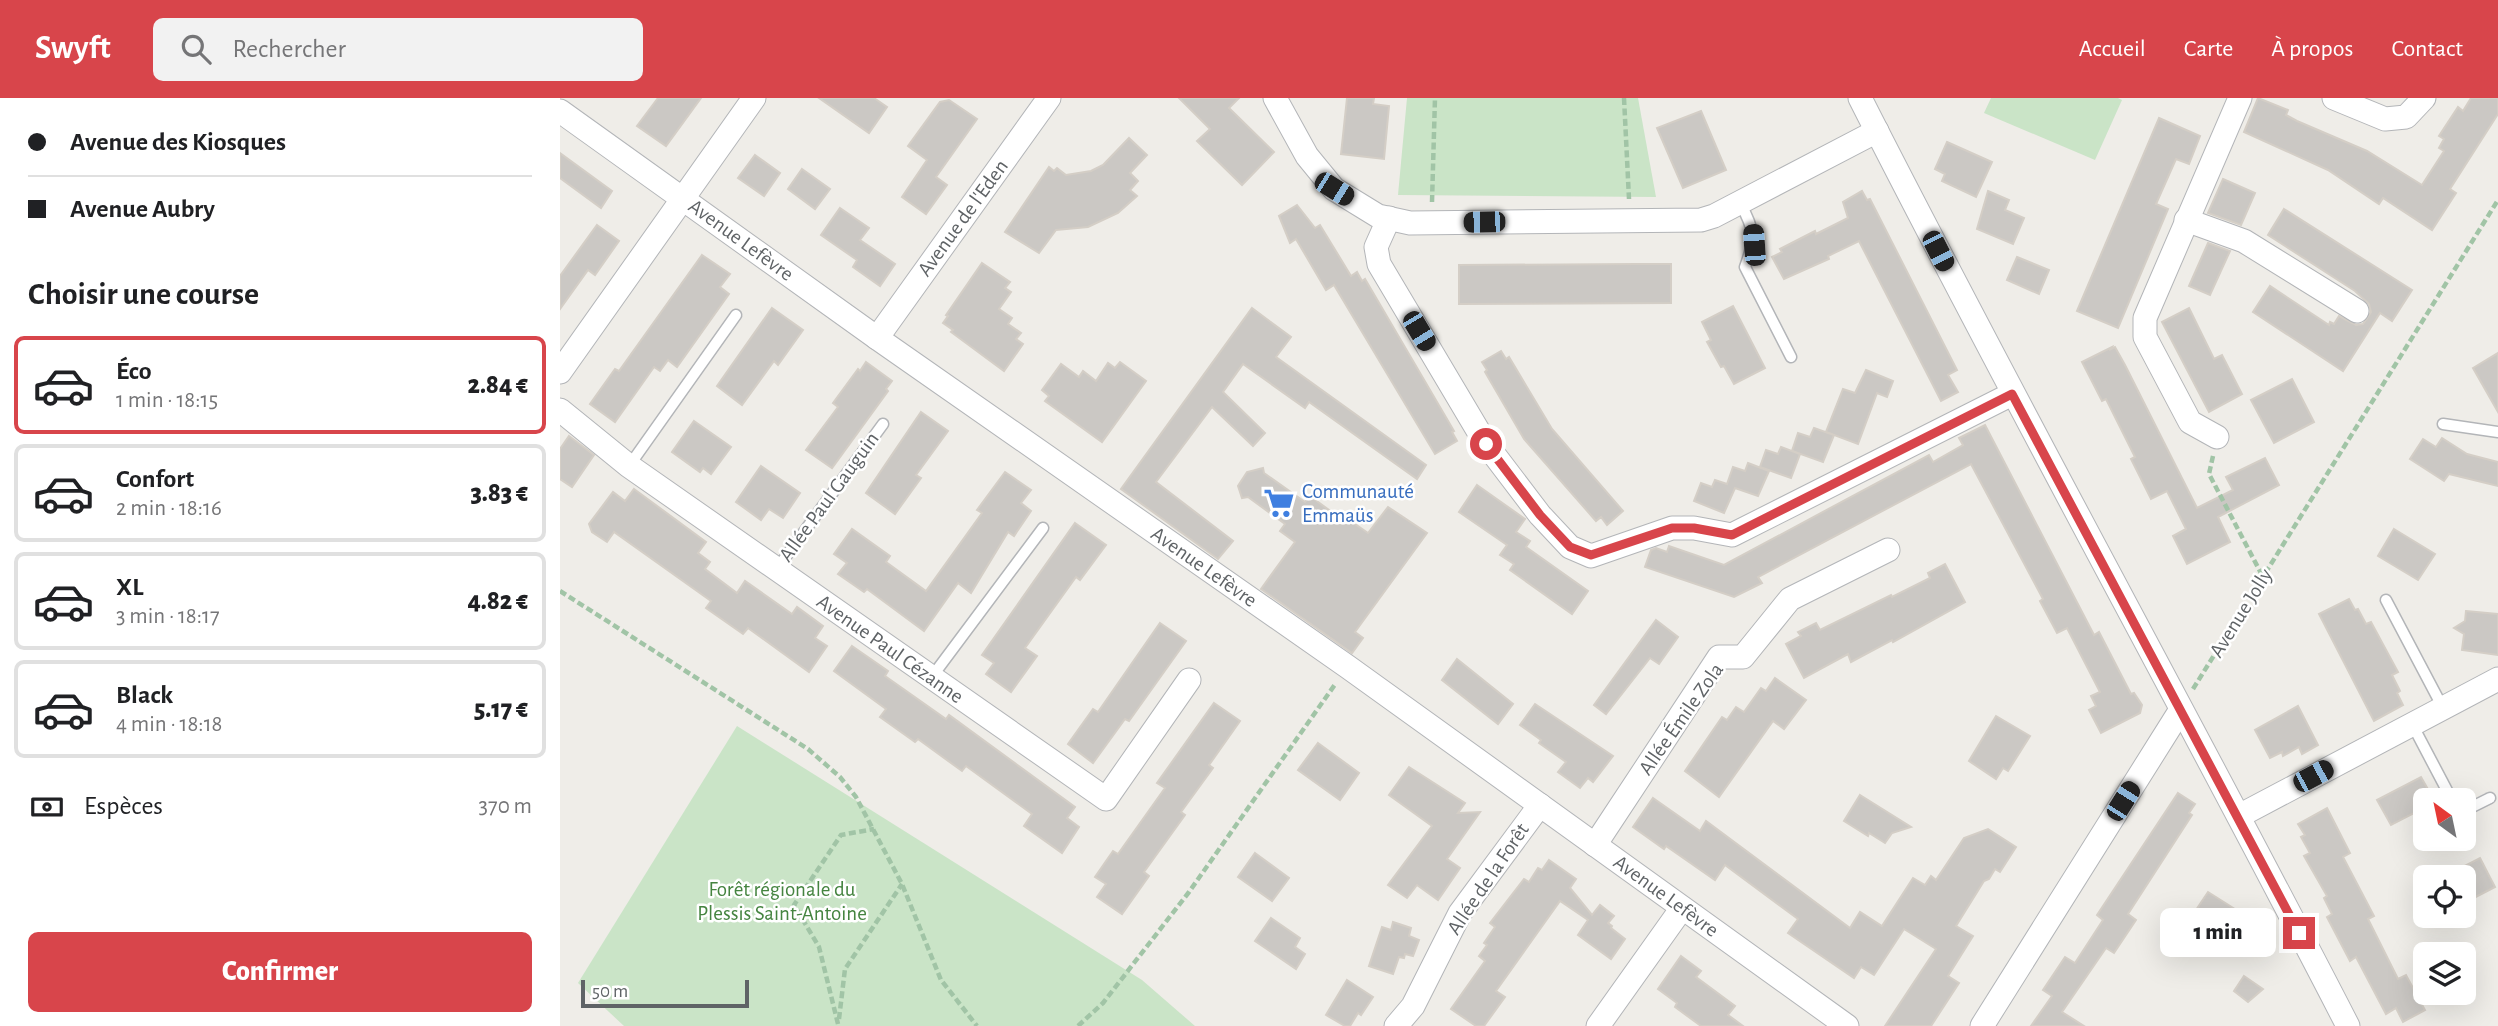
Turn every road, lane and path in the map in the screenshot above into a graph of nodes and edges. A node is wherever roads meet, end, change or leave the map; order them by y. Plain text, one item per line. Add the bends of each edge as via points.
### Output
1 (754, 98) edge
2 (1049, 98) edge
3 (1275, 98) edge
4 (1435, 98) edge
5 (1624, 98) edge
6 (1860, 98) edge
7 (2239, 98) edge
8 (2334, 98) edge
9 (2424, 98) edge
10 (560, 111) edge
11 (1877, 131) junction
12 (683, 198) junction
13 (2498, 200) edge
14 (1740, 203) junction
15 (1389, 218) junction
16 (2186, 220) junction
17 (1631, 221) junction
18 (1432, 223) junction
19 (2357, 311) dead end
20 (736, 316) dead end
21 (877, 338) junction
22 (1791, 357) dead end
23 (560, 372) edge
24 (2012, 394) junction
25 (560, 410) edge
26 (883, 424) dead end
27 (2443, 424) dead end
28 (2498, 432) edge
29 (2217, 437) joint
30 (629, 466) junction
31 (1043, 528) dead end
32 (1888, 550) dead end
33 (776, 570) junction
34 (2263, 578) junction
35 (560, 591) edge
36 (2386, 600) dead end
37 (1348, 667) junction
38 (931, 678) junction
39 (2498, 679) edge
40 (1189, 680) dead end
41 (2443, 708) junction
42 (2180, 711) junction
43 (2412, 724) junction
44 (2446, 788) edge
45 (2490, 797) dead end
46 (1540, 805) junction
47 (2476, 805) edge
48 (2239, 816) junction
49 (874, 829) junction
50 (1595, 845) junction
51 (902, 884) junction
52 (1682, 908) junction
53 (839, 1025) edge
54 (977, 1026) edge
55 (1078, 1026) edge
56 (1396, 1026) edge
57 (1598, 1026) edge
58 (1847, 1026) edge
59 (1982, 1026) edge
60 (2348, 1026) edge

1 - 12 street
2 - 21 street, Avenue de l'Eden
3 - 15 street via 1307,156 1334,189
4 - 18 path
5 - 17 path
6 - 11 street
7 - 16 street
8 - 9 street via 2385,119 2406,117
10 - 12 street, Avenue Lefèvre
11 - 14 street
11 - 24 street
12 - 21 street, Avenue Lefèvre
12 - 23 street
13 - 34 path, Avenue Jolly
14 - 17 street via 1701,220
14 - 22 lane via 1752,226 1754,245 1745,267
15 - 18 street
15 - 24 street via 1376,247 1379,264 1486,444 1547,523 1570,547 1591,555 1672,528 1732,535
16 - 19 street via 2244,241
16 - 29 street via 2145,318 2145,337 2190,422
17 - 18 street
20 - 30 lane
21 - 37 street, Avenue Lefèvre
24 - 42 street
25 - 30 street, Avenue Paul Cézanne
26 - 33 lane, Allée Paul Gauguin
27 - 28 lane
29 - 34 path via 2208,474
30 - 33 street, Avenue Paul Cézanne
31 - 38 lane
32 - 50 street, Allée Émile Zola via 1790,599 1743,657 1719,657
33 - 38 street, Avenue Paul Cézanne
34 - 42 path, Avenue Jolly
35 - 49 path via 808,749 840,777
36 - 41 lane
37 - 46 street, Avenue Lefèvre
37 - 55 path via 1189,892 1103,1003
38 - 40 street, Avenue Paul Cézanne via 1106,799
39 - 41 street
41 - 43 street
42 - 48 street
42 - 59 street
43 - 44 lane
43 - 48 street
45 - 47 lane
46 - 50 street, Avenue Lefèvre
46 - 56 street, Allée de la Forêt via 1460,913 1413,1006
48 - 60 street
49 - 51 path
49 - 53 path via 841,835 794,905 819,947
50 - 52 street, Avenue Lefèvre
51 - 53 path via 845,968
51 - 54 path via 941,980
52 - 57 street
52 - 58 street, Avenue Lefèvre

